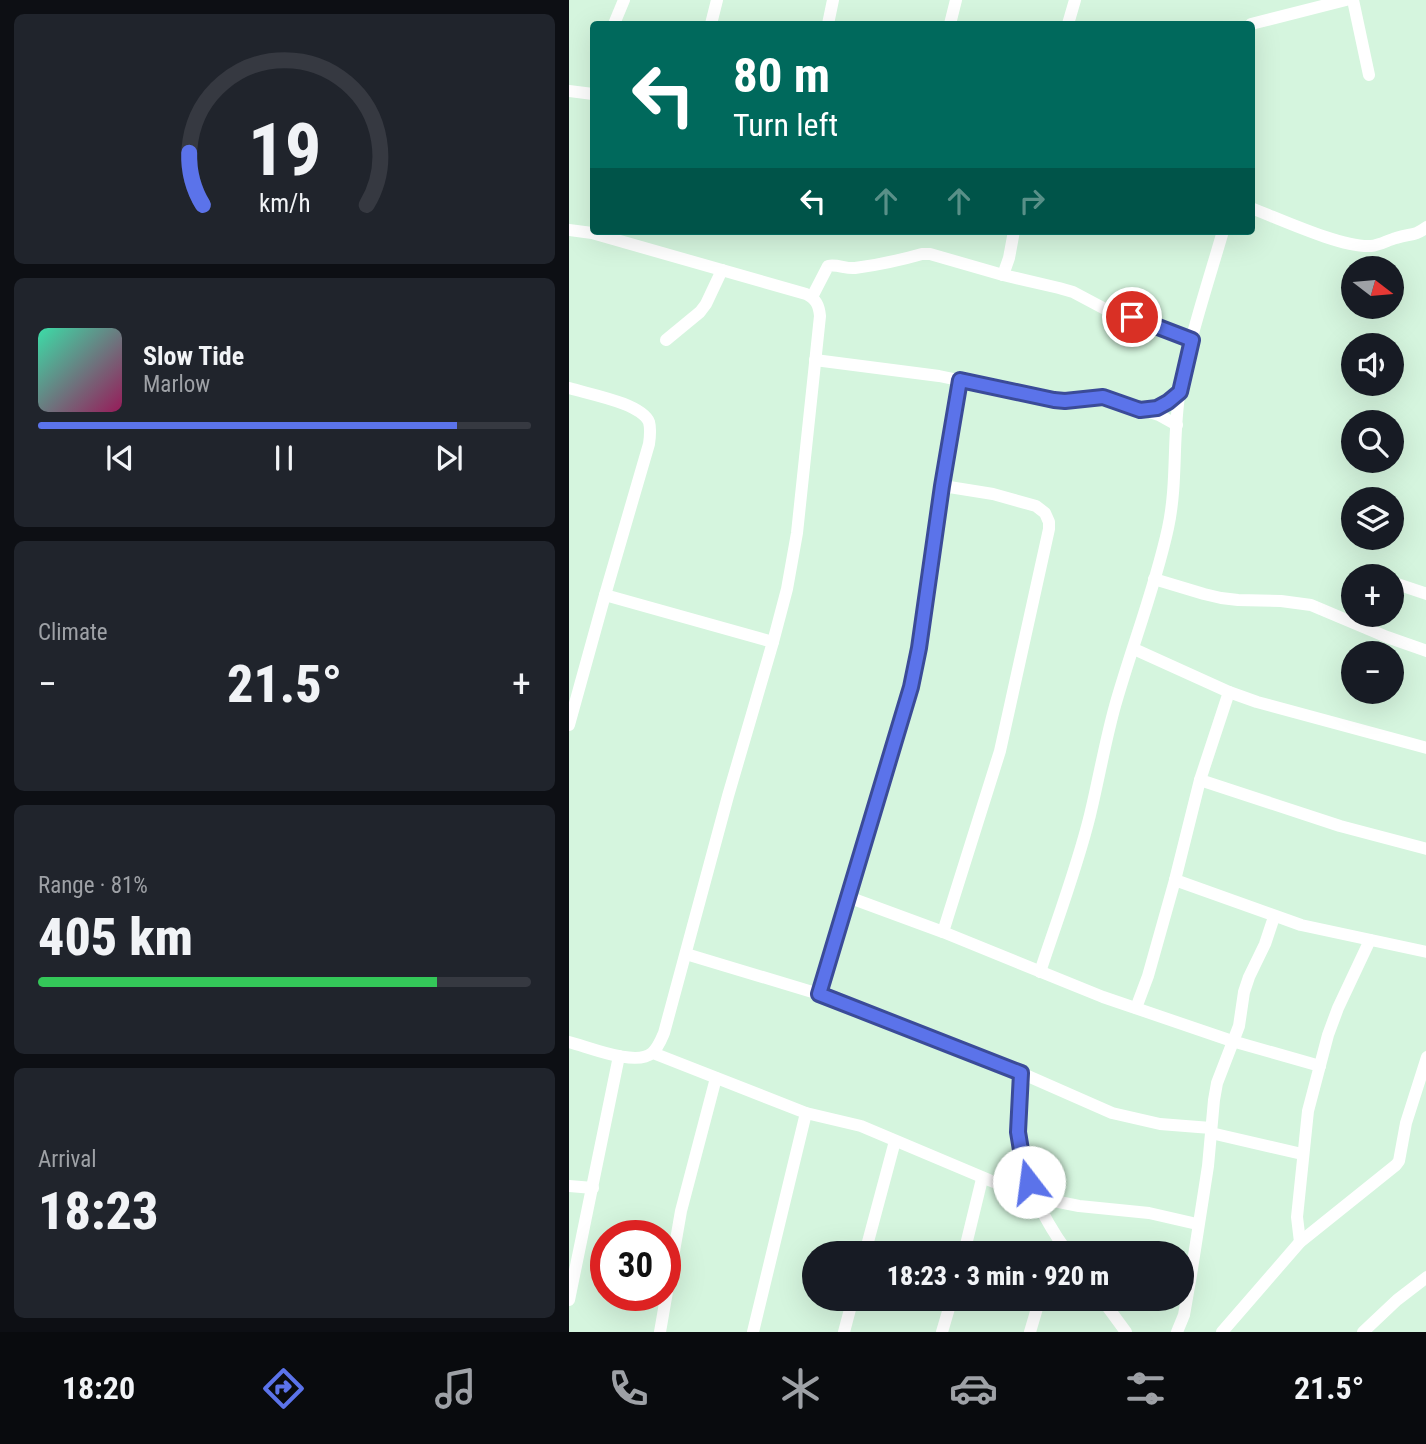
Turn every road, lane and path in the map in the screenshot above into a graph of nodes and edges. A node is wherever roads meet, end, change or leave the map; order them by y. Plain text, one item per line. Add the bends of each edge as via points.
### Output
1 (624, 0) edge
2 (717, 0) edge
3 (833, 0) edge
4 (956, 0) edge
5 (1075, 0) edge
6 (1346, 0) edge
7 (1353, 0) edge
8 (1329, 2) edge
9 (615, 21) edge
10 (712, 21) edge
11 (829, 21) edge
12 (951, 21) edge
13 (1069, 21) edge
14 (1255, 23) edge
15 (1369, 75) dead end
16 (569, 91) edge
17 (590, 94) edge
18 (1255, 209) edge
19 (1426, 227) edge
20 (590, 228) edge
21 (569, 230) edge
22 (614, 235) edge
23 (1013, 235) edge
24 (1222, 235) edge
25 (722, 270) junction
26 (1003, 275) junction
27 (812, 297) junction
28 (666, 340) dead end
29 (1192, 340) junction
30 (815, 360) junction
31 (960, 380) junction
32 (569, 388) edge
33 (1180, 392) junction
34 (1140, 410) junction
35 (1177, 425) junction
36 (942, 486) junction
37 (1154, 579) junction
38 (1404, 586) edge
39 (1426, 594) edge
40 (605, 595) junction
41 (773, 642) junction
42 (1134, 649) junction
43 (1426, 651) edge
44 (1229, 692) junction
45 (569, 725) edge
46 (1426, 748) edge
47 (1200, 780) junction
48 (1426, 849) edge
49 (1175, 880) junction
50 (848, 897) junction
51 (1274, 917) junction
52 (943, 932) junction
53 (1370, 940) junction
54 (1426, 952) edge
55 (686, 954) junction
56 (1040, 972) junction
57 (819, 994) junction
58 (1136, 1008) junction
59 (1232, 1041) junction
60 (569, 1042) edge
61 (653, 1053) junction
62 (619, 1056) junction
63 (1426, 1057) edge
64 (1320, 1066) junction
65 (1021, 1073) junction
66 (716, 1078) junction
67 (806, 1113) junction
68 (1211, 1131) junction
69 (895, 1141) junction
70 (1302, 1154) junction
71 (983, 1179) junction
72 (569, 1186) edge
73 (592, 1188) junction
74 (1034, 1196) junction
75 (1197, 1224) junction
76 (868, 1241) edge
77 (967, 1241) edge
78 (1057, 1241) edge
79 (1300, 1242) junction
80 (1426, 1277) edge
81 (569, 1300) edge
82 (850, 1311) edge
83 (948, 1311) edge
84 (1036, 1311) edge
85 (1111, 1311) edge
86 (659, 1332) edge
87 (753, 1332) edge
88 (844, 1332) edge
89 (942, 1332) edge
90 (1030, 1332) edge
91 (1126, 1332) edge
92 (1177, 1332) edge
93 (1222, 1332) edge
94 (1363, 1332) edge

1 - 9 street
2 - 10 street
3 - 11 street
4 - 12 street
5 - 13 street
6 - 8 street
7 - 15 street
8 - 14 street
16 - 17 street
18 - 19 street via 1361,245 1418,233
20 - 21 street
22 - 25 street
23 - 26 street
24 - 29 street
25 - 27 street
25 - 28 street via 700,312
26 - 27 street via 930,254 858,267 833,264
26 - 29 street via 1066,290
27 - 30 street via 820,308
29 - 33 street
30 - 31 street
30 - 41 street via 795,543
31 - 34 street via 1054,400 1103,397
31 - 36 street
32 - 40 street via 632,407 642,413 650,433
33 - 34 street via 1157,408
33 - 35 street
34 - 35 street
35 - 37 street via 1171,511
36 - 50 street via 911,687
36 - 52 street via 1036,506 1049,522 1000,751
37 - 42 street
37 - 43 street via 1221,598 1311,605
38 - 39 street
40 - 41 street
40 - 45 street
41 - 55 street
42 - 44 street
42 - 56 street via 1109,729 1081,848
44 - 46 street
44 - 47 street
47 - 48 street
47 - 49 street
49 - 51 street
49 - 58 street
50 - 52 street
50 - 57 street
51 - 53 street
51 - 59 street via 1244,992
52 - 56 street
53 - 54 street
53 - 64 street via 1338,1007
55 - 57 street
55 - 61 street via 664,1033
56 - 58 street
57 - 65 street
58 - 59 street
59 - 64 street
59 - 68 street via 1217,1083
60 - 62 street
61 - 62 street via 644,1058
61 - 66 street
62 - 73 street
63 - 79 street via 1399,1161
64 - 70 street
65 - 68 street via 1111,1113
65 - 74 street via 1018,1132
66 - 67 street
66 - 86 street via 681,1211
67 - 69 street via 861,1126
67 - 87 street
68 - 70 street
68 - 75 street
69 - 71 street
69 - 76 street
70 - 79 street via 1297,1217
71 - 74 street
71 - 77 street
72 - 73 street
73 - 81 street
74 - 75 street
74 - 78 street
75 - 92 street via 1184,1315
79 - 93 street
80 - 94 street
82 - 88 street
83 - 89 street
84 - 90 street
85 - 91 street

